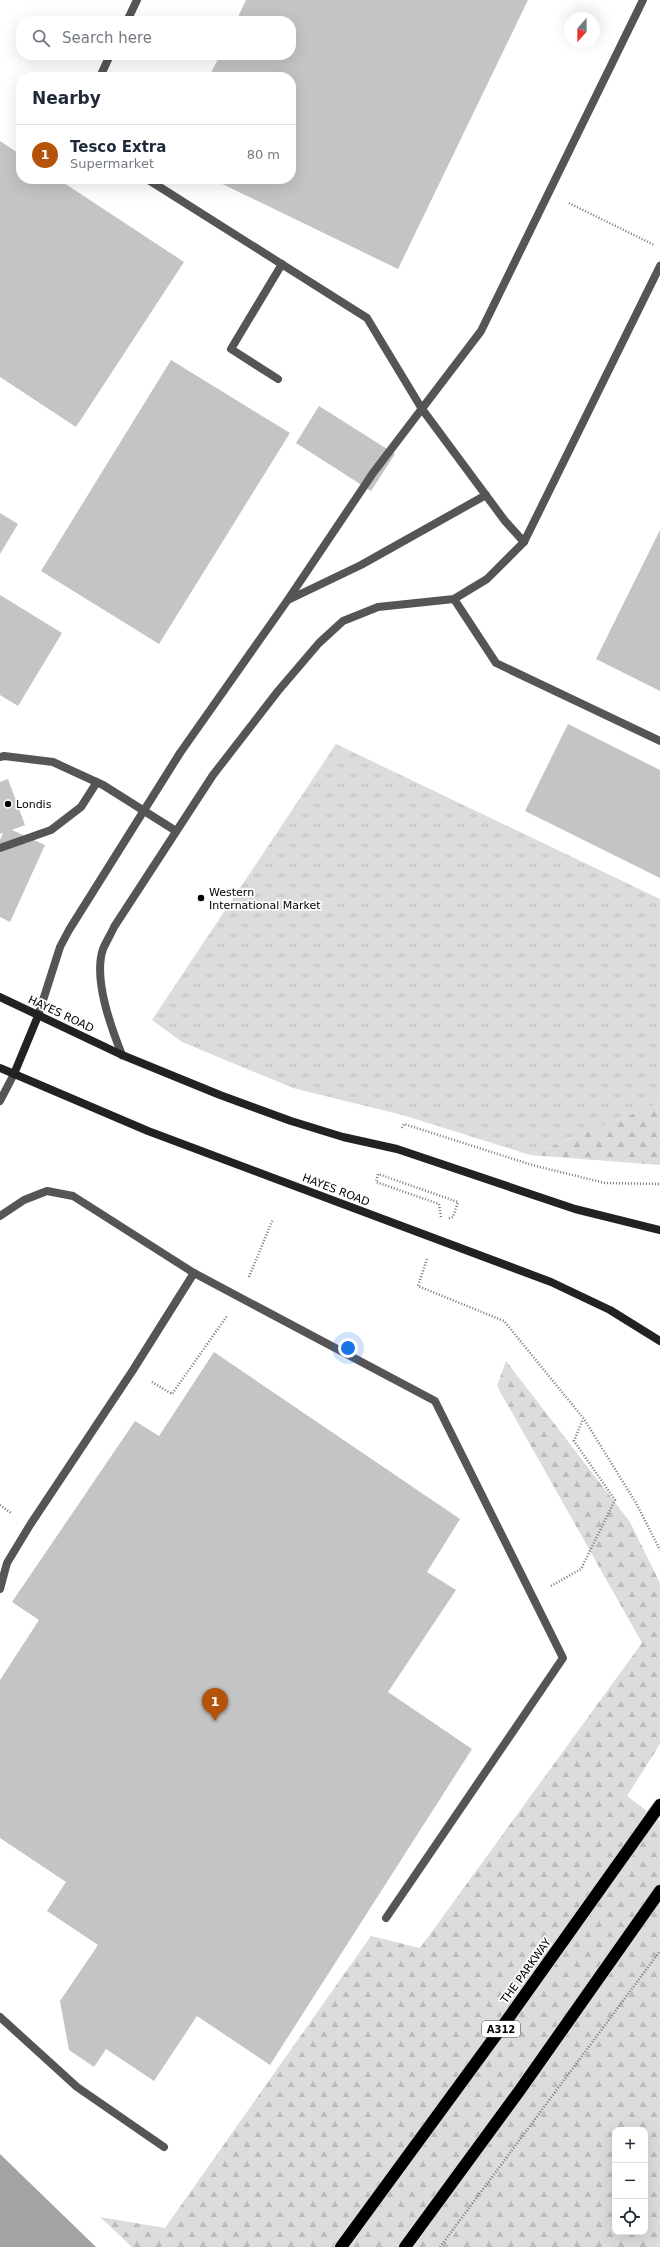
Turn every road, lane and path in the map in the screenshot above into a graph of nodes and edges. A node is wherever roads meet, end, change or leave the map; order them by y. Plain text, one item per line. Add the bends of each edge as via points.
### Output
1 (137, 0) edge
2 (643, 0) edge
3 (129, 16) edge
4 (108, 60) edge
5 (102, 72) edge
6 (155, 184) edge
7 (548, 194) junction
8 (660, 248) edge
9 (282, 264) junction
10 (660, 266) edge
11 (278, 380) dead end
12 (422, 409) junction
13 (486, 495) junction
14 (524, 542) junction
15 (454, 599) junction
16 (287, 601) junction
17 (660, 741) edge
18 (0, 757) edge
19 (97, 782) junction
20 (145, 811) junction
21 (176, 831) junction
22 (0, 848) edge
23 (0, 997) edge
24 (38, 1016) junction
25 (122, 1055) junction
26 (0, 1068) edge
27 (14, 1074) junction
28 (0, 1101) edge
29 (404, 1124) dead end
30 (660, 1184) edge
31 (0, 1216) edge
32 (273, 1218) dead end
33 (441, 1220) joint
34 (660, 1230) edge
35 (194, 1274) junction
36 (421, 1276) dead end
37 (240, 1298) junction
38 (660, 1341) edge
39 (133, 1370) junction
40 (584, 1419) junction
41 (660, 1550) edge
42 (0, 1589) edge
43 (532, 1596) junction
44 (660, 1805) edge
45 (660, 1891) edge
46 (386, 1918) dead end
47 (660, 1951) edge
48 (0, 2017) edge
49 (164, 2147) dead end
50 (341, 2247) edge
51 (405, 2247) edge
52 (440, 2247) edge

1 - 3 lane
2 - 7 lane
4 - 5 lane
6 - 9 lane
7 - 8 path
7 - 12 lane via 481,331
9 - 11 lane via 231,349
9 - 12 lane via 367,318
10 - 14 lane
12 - 13 lane
12 - 16 lane via 373,473
13 - 14 lane
13 - 16 lane via 361,565
14 - 15 lane via 487,579
15 - 17 lane via 496,663
15 - 21 lane via 378,607 343,621 319,643 278,691 213,775
16 - 20 lane via 180,753
18 - 19 lane via 53,762
19 - 20 lane
19 - 22 lane via 81,807 51,830
20 - 21 lane
20 - 24 lane via 60,947
21 - 25 lane via 114,927 103,951 101,978 106,1011
23 - 24 street, HAYES ROAD
24 - 25 street, HAYES ROAD
24 - 27 street
25 - 34 street, HAYES ROAD via 291,1121 343,1137 397,1149 575,1209
26 - 27 street, HAYES ROAD
27 - 28 lane
27 - 38 street, HAYES ROAD via 148,1131 551,1282 610,1310
29 - 30 path via 532,1165 606,1183
31 - 35 lane via 24,1200 47,1191 73,1196
32 - 37 path
33 - 33 path via 439,1204 376,1182 378,1174 458,1202 453,1217
35 - 37 lane
35 - 39 lane
36 - 40 path via 418,1286 504,1321
37 - 39 path via 172,1394
37 - 43 lane via 435,1401
39 - 42 lane via 26,1531 7,1563
40 - 41 path via 636,1503
40 - 43 path via 574,1441 615,1500 581,1569
43 - 46 lane via 563,1658
44 - 50 highway, THE PARKWAY / A312
45 - 51 highway via 520,2090
47 - 52 path
48 - 49 lane via 77,2087

